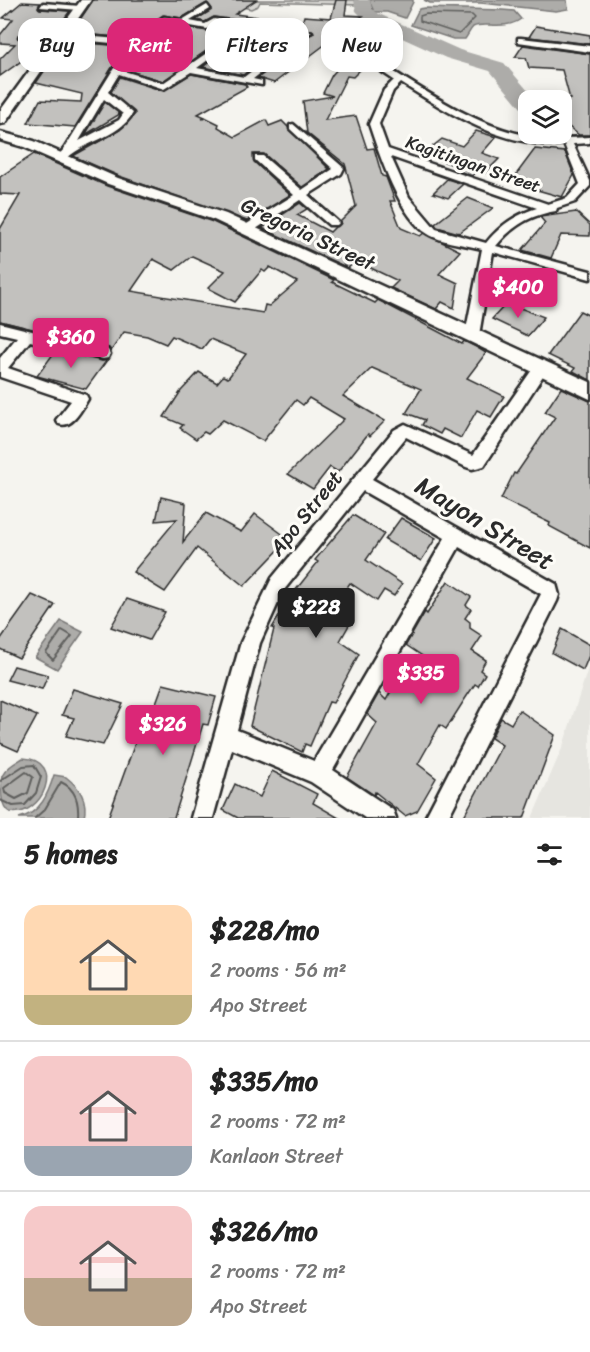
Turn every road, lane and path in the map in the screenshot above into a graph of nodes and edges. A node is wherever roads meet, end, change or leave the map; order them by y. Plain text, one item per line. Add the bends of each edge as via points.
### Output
1 (83, 4) edge
2 (43, 5) dead end
3 (207, 7) dead end
4 (73, 18) edge
5 (190, 18) edge
6 (521, 40) dead end
7 (590, 50) edge
8 (193, 70) edge
9 (35, 72) edge
10 (116, 72) edge
11 (123, 72) edge
12 (185, 72) edge
13 (256, 72) edge
14 (388, 72) edge
15 (400, 79) junction
16 (246, 80) junction
17 (259, 83) dead end
18 (103, 93) junction
19 (0, 120) edge
20 (293, 128) dead end
21 (0, 136) edge
22 (518, 137) edge
23 (590, 140) edge
24 (572, 142) edge
25 (568, 144) edge
26 (384, 151) junction
27 (64, 155) junction
28 (259, 158) dead end
29 (302, 194) junction
30 (552, 209) junction
31 (333, 223) dead end
32 (246, 230) junction
33 (488, 248) junction
34 (590, 275) edge
35 (0, 328) edge
36 (27, 335) junction
37 (472, 335) junction
38 (103, 354) dead end
39 (541, 368) junction
40 (0, 369) edge
41 (590, 391) edge
42 (64, 420) dead end
43 (362, 481) junction
44 (455, 537) junction
45 (225, 736) junction
46 (319, 774) junction
47 (202, 818) edge
48 (385, 818) edge
49 (436, 818) edge

1 - 2 street
1 - 4 street
3 - 5 street
6 - 7 street
8 - 16 street
9 - 19 street
10 - 18 street
11 - 12 street via 164,86
13 - 16 street
14 - 15 street
15 - 22 street via 484,128
15 - 26 street via 389,90 374,124
16 - 17 street
18 - 27 street
18 - 27 street via 117,101 127,116
20 - 29 street via 339,168
21 - 27 street, Gregoria Street
23 - 24 street
25 - 30 street via 586,184 571,200
26 - 30 street, Kagitingan Street
26 - 33 street via 416,219 432,232
27 - 32 street, Gregoria Street via 113,181 207,212
28 - 29 street
29 - 31 street
29 - 32 street
30 - 33 street via 523,216 502,231
32 - 37 street, Gregoria Street
33 - 34 street
33 - 37 street
35 - 36 street
36 - 38 street
36 - 40 street
37 - 39 street, Gregoria Street
39 - 41 street, Gregoria Street
39 - 43 street, Apo Street via 478,461 464,459 405,430
40 - 42 street via 81,399
43 - 44 street, Mayon Street
43 - 45 street, Apo Street via 278,584 251,642
44 - 46 street
44 - 49 street, Mayon Street via 547,588 550,595
45 - 46 street
45 - 47 street, Apo Street
46 - 48 street

